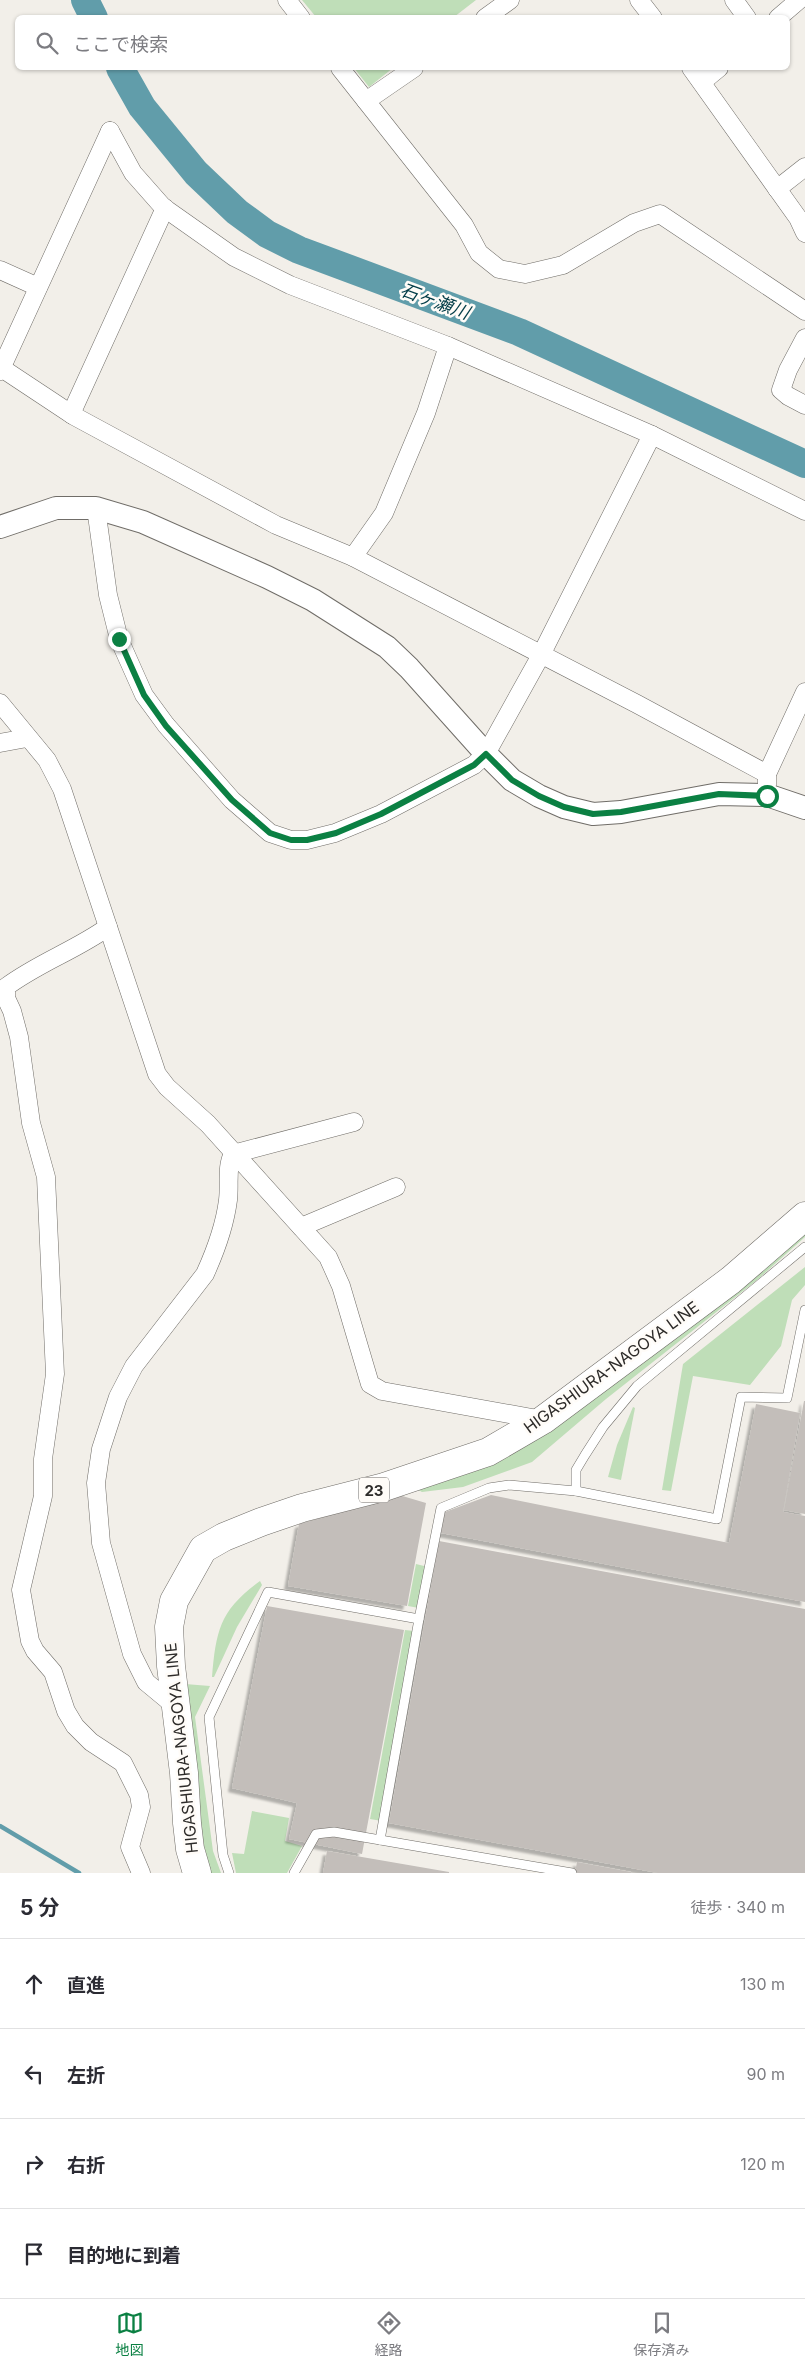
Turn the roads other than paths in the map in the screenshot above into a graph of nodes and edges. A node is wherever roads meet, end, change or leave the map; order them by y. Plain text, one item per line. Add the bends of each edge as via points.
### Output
1 (287, 0) edge
2 (510, 0) edge
3 (639, 0) edge
4 (734, 0) edge
5 (799, 0) edge
6 (299, 15) edge
7 (489, 15) edge
8 (651, 15) edge
9 (745, 15) edge
10 (782, 15) edge
11 (342, 70) edge
12 (411, 70) edge
13 (693, 70) edge
14 (717, 70) edge
15 (702, 82) junction
16 (366, 101) junction
17 (805, 167) edge
18 (777, 189) junction
19 (165, 208) junction
20 (805, 233) edge
21 (0, 270) edge
22 (38, 287) junction
23 (805, 312) edge
24 (805, 338) edge
25 (448, 346) junction
26 (1, 369) edge
27 (805, 405) edge
28 (71, 414) junction
29 (652, 435) junction
30 (96, 508) junction
31 (805, 512) edge
32 (0, 527) edge
33 (352, 557) junction
34 (541, 655) junction
35 (805, 692) edge
36 (0, 703) edge
37 (27, 738) junction
38 (0, 744) edge
39 (486, 754) junction
40 (767, 785) junction
41 (805, 808) edge
42 (108, 927) junction
43 (354, 1122) dead end
44 (233, 1154) junction
45 (396, 1187) dead end
46 (805, 1216) edge
47 (301, 1227) junction
48 (805, 1247) edge
49 (805, 1310) edge
50 (544, 1420) junction
51 (576, 1491) junction
52 (419, 1619) junction
53 (174, 1706) junction
54 (380, 1840) junction
55 (142, 1873) edge
56 (197, 1873) edge
57 (229, 1873) edge
58 (294, 1873) edge
59 (572, 1873) edge

1 - 6 street
2 - 7 street
3 - 8 street
4 - 9 street
5 - 10 street
11 - 16 street
12 - 16 street
13 - 15 street
14 - 15 street
15 - 18 street
16 - 23 street via 464,225 479,253 499,269 525,274 562,265 634,222 660,214
17 - 18 street
18 - 20 street
19 - 22 street via 133,173 110,131
19 - 25 street via 234,257 263,272
19 - 28 street
21 - 22 street
22 - 26 street
24 - 27 street via 788,370 782,390
25 - 29 street
25 - 33 street via 426,413 384,513
26 - 28 street
28 - 33 street via 276,525
29 - 31 street
29 - 34 street
30 - 32 street via 56,508
30 - 39 street via 143,522 267,576 355,626 409,668
30 - 39 street via 108,595 119,639 144,695 166,726 232,800 270,833 291,840 336,833 381,814 474,765
33 - 34 street
34 - 39 street
34 - 40 street via 637,704
35 - 40 street
36 - 37 street
37 - 38 street
37 - 42 street via 47,760 62,789
39 - 40 street via 512,780 539,796 564,807 593,814 621,812
40 - 41 street
42 - 44 street via 157,1074 167,1088 208,1124
42 - 55 street via 6,987 6,998 19,1037 31,1123 46,1177 55,1374 43,1459 42,1496 21,1590 30,1641 53,1672 66,1711 91,1742 123,1763 139,1796 141,1808 130,1847
43 - 44 street
44 - 47 street
44 - 53 street via 229,1160 228,1201 210,1264 134,1366 118,1396 98,1465 97,1511 102,1543 132,1654 146,1682
45 - 47 street
46 - 50 main road, HIGASHIURA-NAGOYA LINE / 23 via 731,1280
47 - 50 street via 332,1264 347,1303 370,1384 382,1391
48 - 51 lane via 637,1386 603,1427 576,1470
49 - 51 lane via 787,1398 741,1397 717,1519
50 - 53 main road, HIGASHIURA-NAGOYA LINE / 23 via 488,1452 384,1487 286,1513 224,1537 204,1549 174,1601 169,1627
51 - 52 lane via 509,1485 490,1488 441,1508
52 - 54 lane
52 - 57 lane via 268,1592 209,1717 223,1855
53 - 56 main road, HIGASHIURA-NAGOYA LINE / 23 via 190,1849
54 - 58 lane via 334,1832 316,1834
54 - 59 lane

